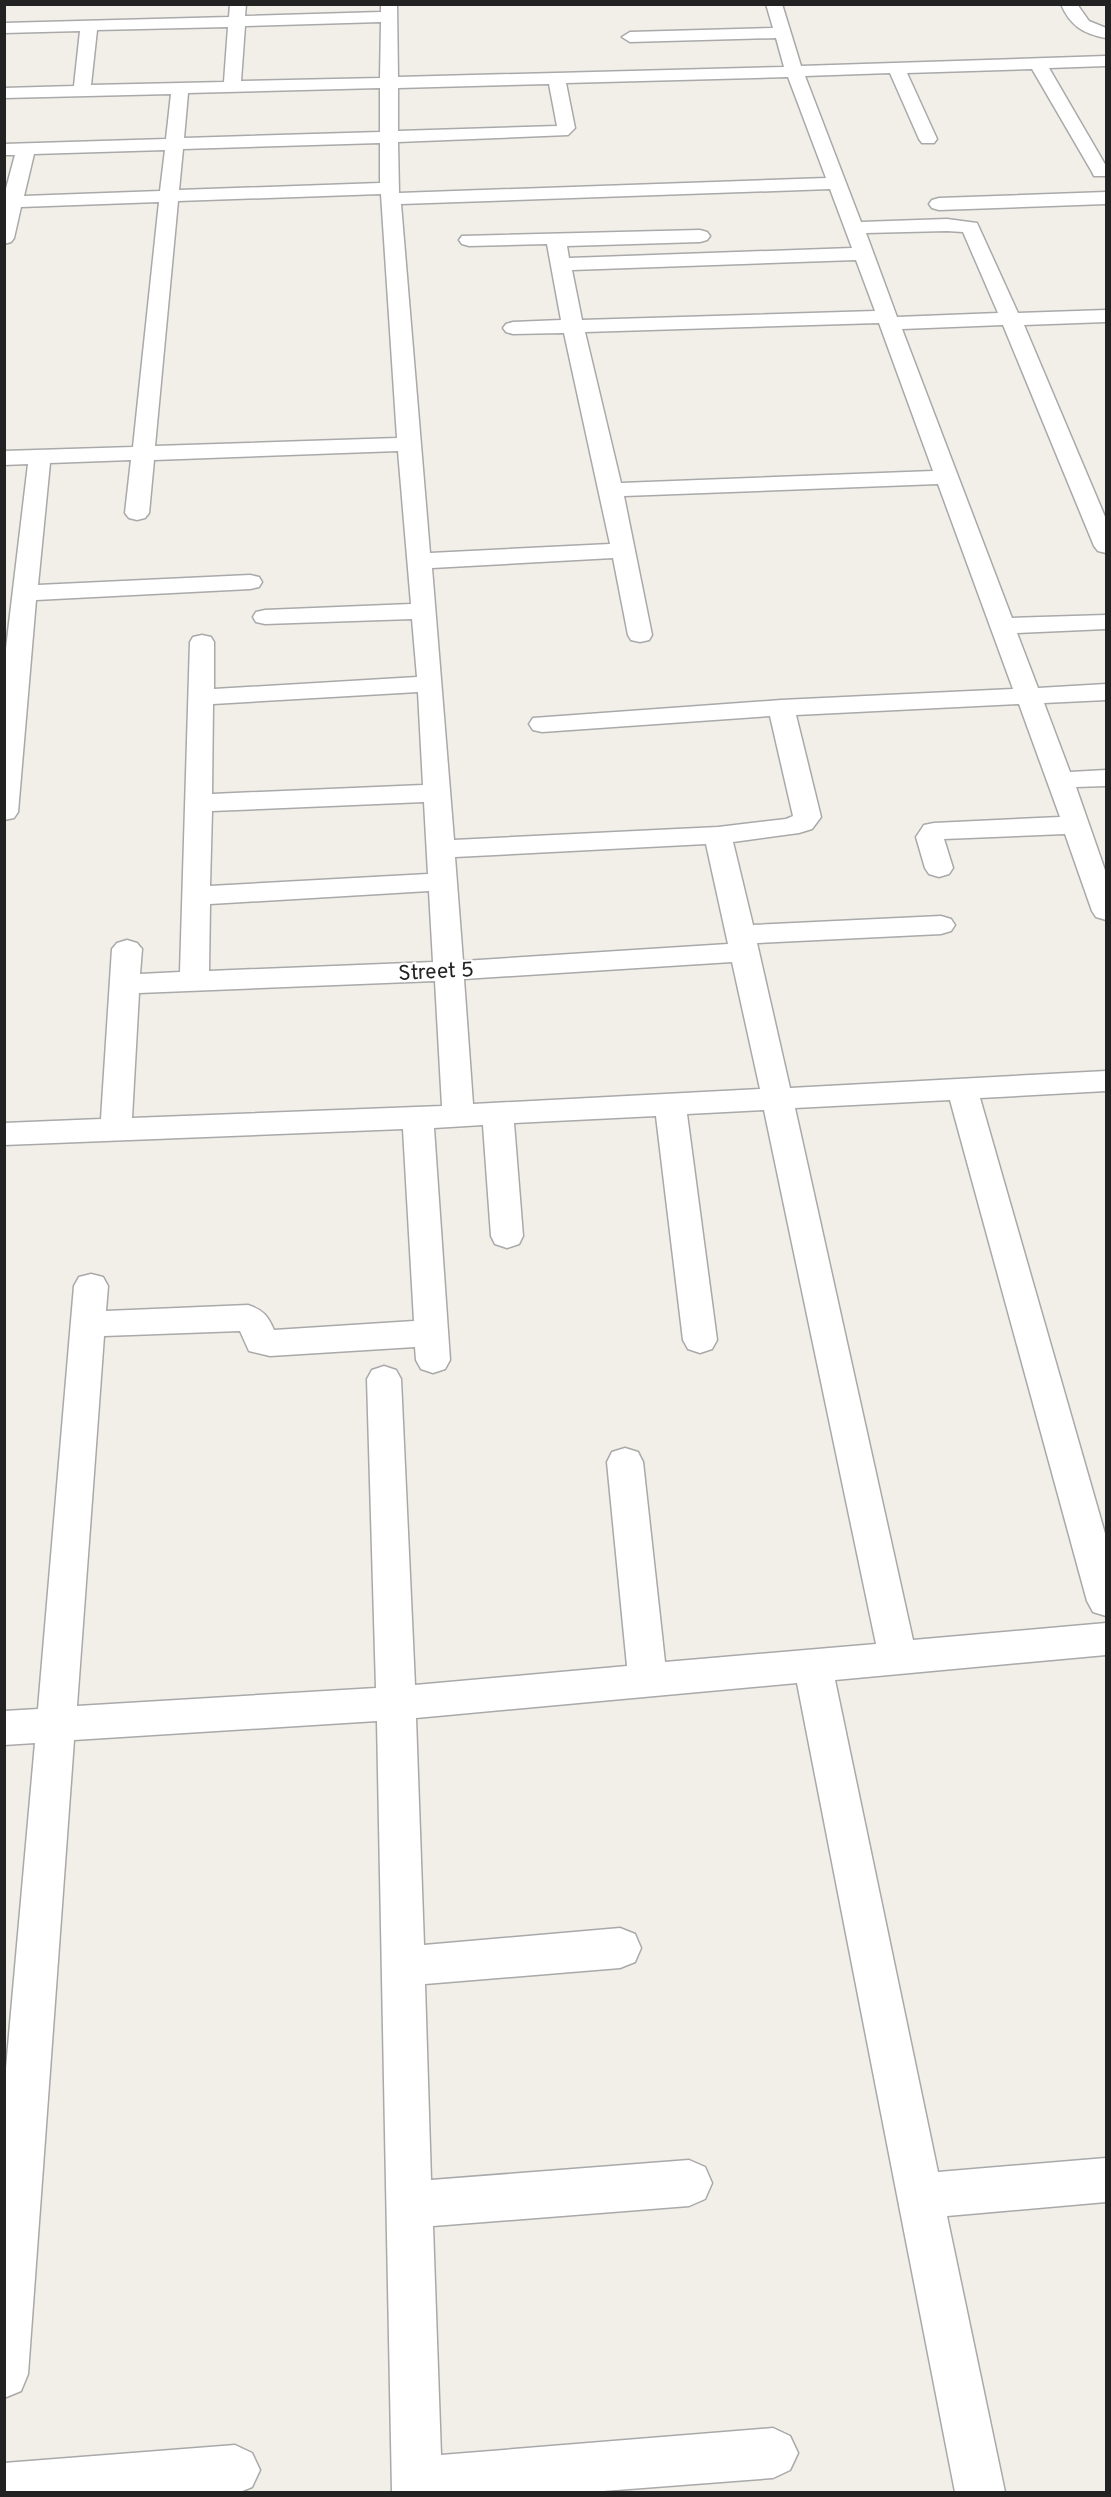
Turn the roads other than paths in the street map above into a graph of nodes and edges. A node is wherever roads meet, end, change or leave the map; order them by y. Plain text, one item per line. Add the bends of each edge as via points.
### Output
1 (774, 4) edge
2 (1070, 4) edge
3 (389, 10) edge
4 (237, 13) edge
5 (89, 26) junction
6 (4, 28) edge
7 (782, 33) junction
8 (1107, 33) edge
9 (630, 37) dead end
10 (1107, 61) edge
11 (1037, 63) junction
12 (896, 68) junction
13 (794, 71) junction
14 (556, 77) junction
15 (391, 82) junction
16 (232, 86) junction
17 (180, 88) junction
18 (82, 90) junction
19 (4, 93) edge
20 (388, 138) junction
21 (928, 139) dead end
22 (174, 145) junction
23 (1107, 145) edge
24 (1086, 146) junction
25 (26, 149) junction
26 (4, 150) edge
27 (1101, 172) dead end
28 (837, 183) junction
29 (390, 194) junction
30 (169, 196) junction
31 (1107, 198) edge
32 (8, 202) edge
33 (947, 225) junction
34 (854, 228) junction
35 (700, 236) dead end
36 (4, 238) edge
37 (469, 240) dead end
38 (556, 240) junction
39 (863, 254) junction
40 (561, 264) junction
41 (1107, 316) edge
42 (1011, 319) junction
43 (888, 320) junction
44 (573, 327) junction
45 (513, 328) dead end
46 (409, 444) junction
47 (141, 453) junction
48 (40, 456) junction
49 (4, 458) edge
50 (946, 477) junction
51 (611, 490) junction
52 (137, 513) dead end
53 (1107, 546) edge
54 (622, 550) junction
55 (420, 561) junction
56 (250, 582) dead end
57 (25, 593) junction
58 (424, 611) junction
59 (265, 617) dead end
60 (1107, 622) edge
61 (1001, 626) junction
62 (640, 635) dead end
63 (202, 642) dead end
64 (10, 675) edge
65 (430, 684) junction
66 (1107, 692) edge
67 (1028, 696) junction
68 (201, 697) junction
69 (781, 708) junction
70 (542, 724) dead end
71 (1107, 778) edge
72 (1060, 780) junction
73 (437, 793) junction
74 (198, 803) junction
75 (4, 812) edge
76 (1074, 825) junction
77 (718, 835) junction
78 (440, 849) junction
79 (939, 868) dead end
80 (1099, 871) edge
81 (442, 882) junction
82 (196, 896) junction
83 (1107, 911) edge
84 (941, 925) dead end
85 (743, 944) junction
86 (127, 949) dead end
87 (448, 971) junction
88 (194, 981) junction
89 (126, 984) junction
90 (1107, 1081) edge
91 (962, 1089) junction
92 (777, 1098) junction
93 (670, 1105) junction
94 (498, 1114) junction
95 (458, 1115) junction
96 (418, 1118) junction
97 (116, 1128) junction
98 (4, 1134) edge
99 (507, 1236) dead end
100 (700, 1340) dead end
101 (384, 1379) dead end
102 (625, 1462) dead end
103 (1107, 1601) edge
104 (1107, 1639) edge
105 (898, 1658) junction
106 (813, 1666) junction
107 (648, 1680) junction
108 (396, 1703) junction
109 (58, 1725) junction
110 (4, 1728) edge
111 (620, 1948) dead end
112 (403, 1966) junction
113 (1107, 2180) edge
114 (689, 2182) dead end
115 (920, 2196) junction
116 (409, 2205) junction
117 (4, 2374) edge
118 (773, 2453) dead end
119 (235, 2470) dead end
120 (416, 2487) edge
121 (4, 2488) edge
122 (980, 2493) edge

1 - 7 street
2 - 8 street via 1074,19 1089,29
3 - 4 street
3 - 15 street
4 - 5 street
4 - 16 street
5 - 6 street
5 - 18 street
7 - 9 street
7 - 13 street
10 - 11 street
11 - 12 street
11 - 24 street
12 - 13 street
12 - 21 street
13 - 14 street
13 - 28 street
14 - 15 street
14 - 20 street via 566,128 562,131
15 - 16 street
15 - 20 street
16 - 17 street
17 - 18 street
17 - 22 street
18 - 19 street
20 - 22 street
20 - 29 street
22 - 25 street
22 - 30 street
23 - 24 street
24 - 27 street
25 - 26 street
25 - 32 street
28 - 29 street
28 - 34 street
29 - 30 street
29 - 46 street
30 - 32 street
30 - 47 street
31 - 33 street via 935,195
32 - 36 street
33 - 34 street
33 - 42 street via 970,227
34 - 39 street
35 - 38 street
37 - 38 street
38 - 40 street
39 - 40 street
39 - 43 street
40 - 44 street
41 - 42 street
42 - 43 street
42 - 53 street
43 - 44 street
43 - 50 street
44 - 45 street
44 - 51 street
46 - 47 street
46 - 55 street
47 - 48 street
47 - 52 street
48 - 49 street
48 - 57 street
50 - 51 street
50 - 61 street
51 - 54 street
54 - 55 street
54 - 62 street
55 - 58 street
56 - 57 street
57 - 64 street
58 - 59 street
58 - 65 street
60 - 61 street
61 - 67 street
63 - 68 street
64 - 75 street
65 - 68 street
65 - 73 street
66 - 67 street
67 - 69 street
67 - 72 street
68 - 74 street
69 - 70 street
69 - 77 street via 807,817 789,827
71 - 72 street
72 - 76 street
73 - 74 street
73 - 78 street
74 - 82 street
76 - 79 street via 934,831 930,837
76 - 80 street
77 - 78 street
77 - 85 street
78 - 81 street
80 - 83 street
81 - 82 street
81 - 87 street
82 - 88 street
84 - 85 street, Street 5
85 - 87 street, Street 5
85 - 92 street
86 - 89 street
87 - 88 street, Street 5
87 - 95 street
88 - 89 street, Street 5
89 - 97 street
90 - 91 street
91 - 92 street
91 - 103 street
92 - 93 street
92 - 105 street
93 - 94 street
93 - 100 street
94 - 95 street
94 - 99 street
95 - 96 street
96 - 97 street
96 - 109 street via 432,1347 261,1342 248,1318 90,1305
97 - 98 street
101 - 108 street
102 - 107 street
104 - 105 street
105 - 106 street
106 - 107 street
106 - 115 street
107 - 108 street
108 - 109 street
108 - 112 street
109 - 110 street
109 - 117 street
111 - 112 street
112 - 116 street
113 - 115 street
114 - 116 street
115 - 122 street
116 - 120 street
118 - 120 street
119 - 121 street

